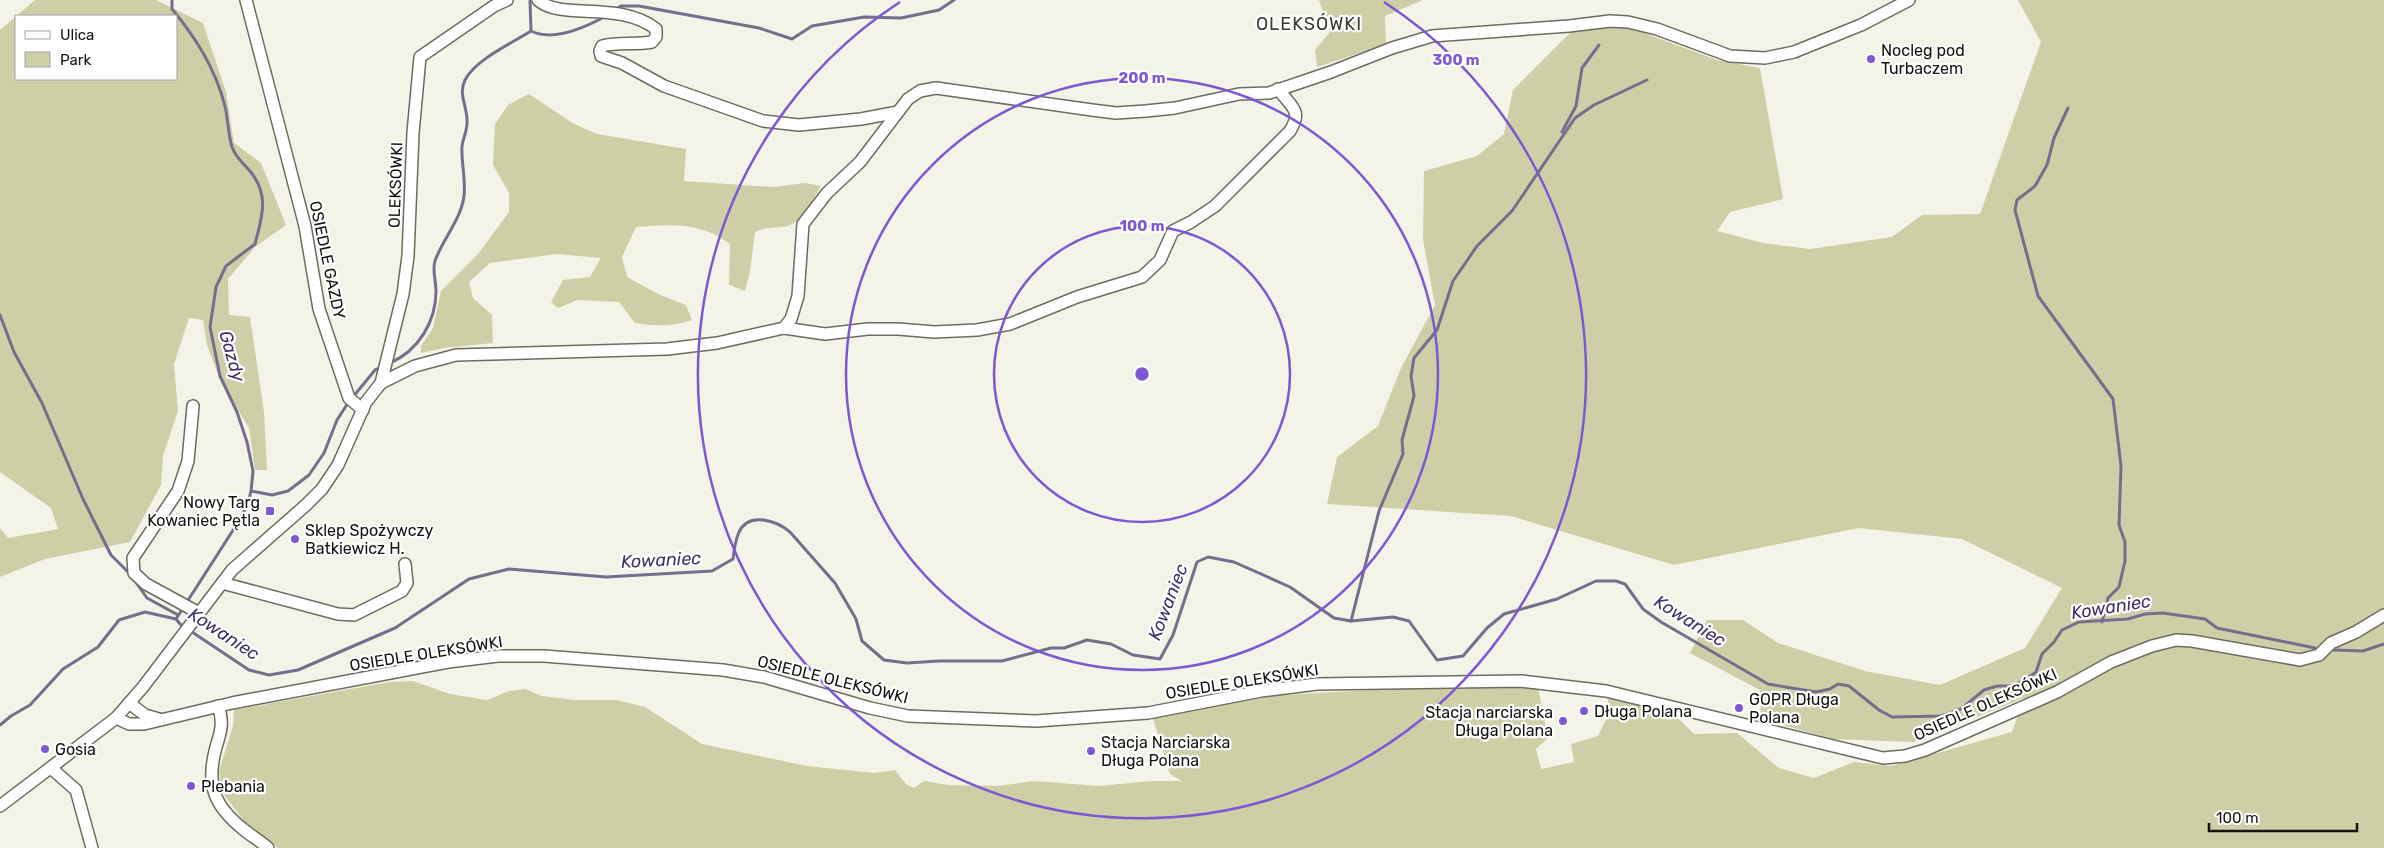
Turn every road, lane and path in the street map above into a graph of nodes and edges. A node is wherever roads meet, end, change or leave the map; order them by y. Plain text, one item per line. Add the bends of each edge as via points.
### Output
1 (246, 0) edge
2 (506, 0) edge
3 (538, 0) edge
4 (1909, 0) edge
5 (1278, 89) junction
6 (898, 112) junction
7 (784, 328) junction
8 (381, 384) junction
9 (356, 404) junction
10 (193, 406) dead end
11 (405, 564) dead end
12 (222, 583) junction
13 (194, 612) junction
14 (2384, 615) edge
15 (130, 703) junction
16 (218, 706) junction
17 (116, 718) junction
18 (159, 719) junction
19 (51, 768) junction
20 (0, 806) edge
21 (92, 848) edge
22 (268, 848) edge

1 - 9 street, OSIEDLE GAZDY via 305,226 319,309
2 - 8 street, OLEKSÓWKI via 420,58 408,256 403,294
3 - 6 street via 552,8 613,11 648,22 656,29 652,42 602,46 602,56 664,86 763,121 807,124
4 - 5 street via 1861,25 1794,52 1765,58 1730,56 1657,29 1610,20 1432,36
5 - 6 street via 1175,108 1116,113 936,88 920,91
5 - 7 street via 1296,112 1297,119 1290,131 1215,206 1173,231 1160,260 1142,277 1077,297 1010,324 976,330 868,329 825,334
6 - 7 street via 860,162 828,193 803,224 798,296 791,319
7 - 8 street via 667,350 456,355 415,366
8 - 9 street, OLEKSÓWKI via 366,402
9 - 12 street via 338,465 322,489 244,558
10 - 13 street via 188,462 178,491 133,558 134,573 146,584
11 - 12 street via 406,582 402,591 354,615 338,614
12 - 13 street
13 - 15 street via 183,634
14 - 16 street, OSIEDLE OLEKSÓWKI via 2331,643 2319,655 2300,660 2192,641 2176,640 2152,646 2111,662 2057,692 1926,750 1883,758 1606,691 1521,681 1317,684 1261,691 1148,714 1036,721 908,716 764,677 723,670 520,655 448,662
15 - 17 street
15 - 18 street via 145,715
16 - 18 street, OSIEDLE OLEKSÓWKI
16 - 22 street via 222,724 211,774 212,791 242,828
17 - 18 street, OSIEDLE OLEKSÓWKI via 129,724
17 - 19 street
19 - 20 street
19 - 21 street via 76,790

